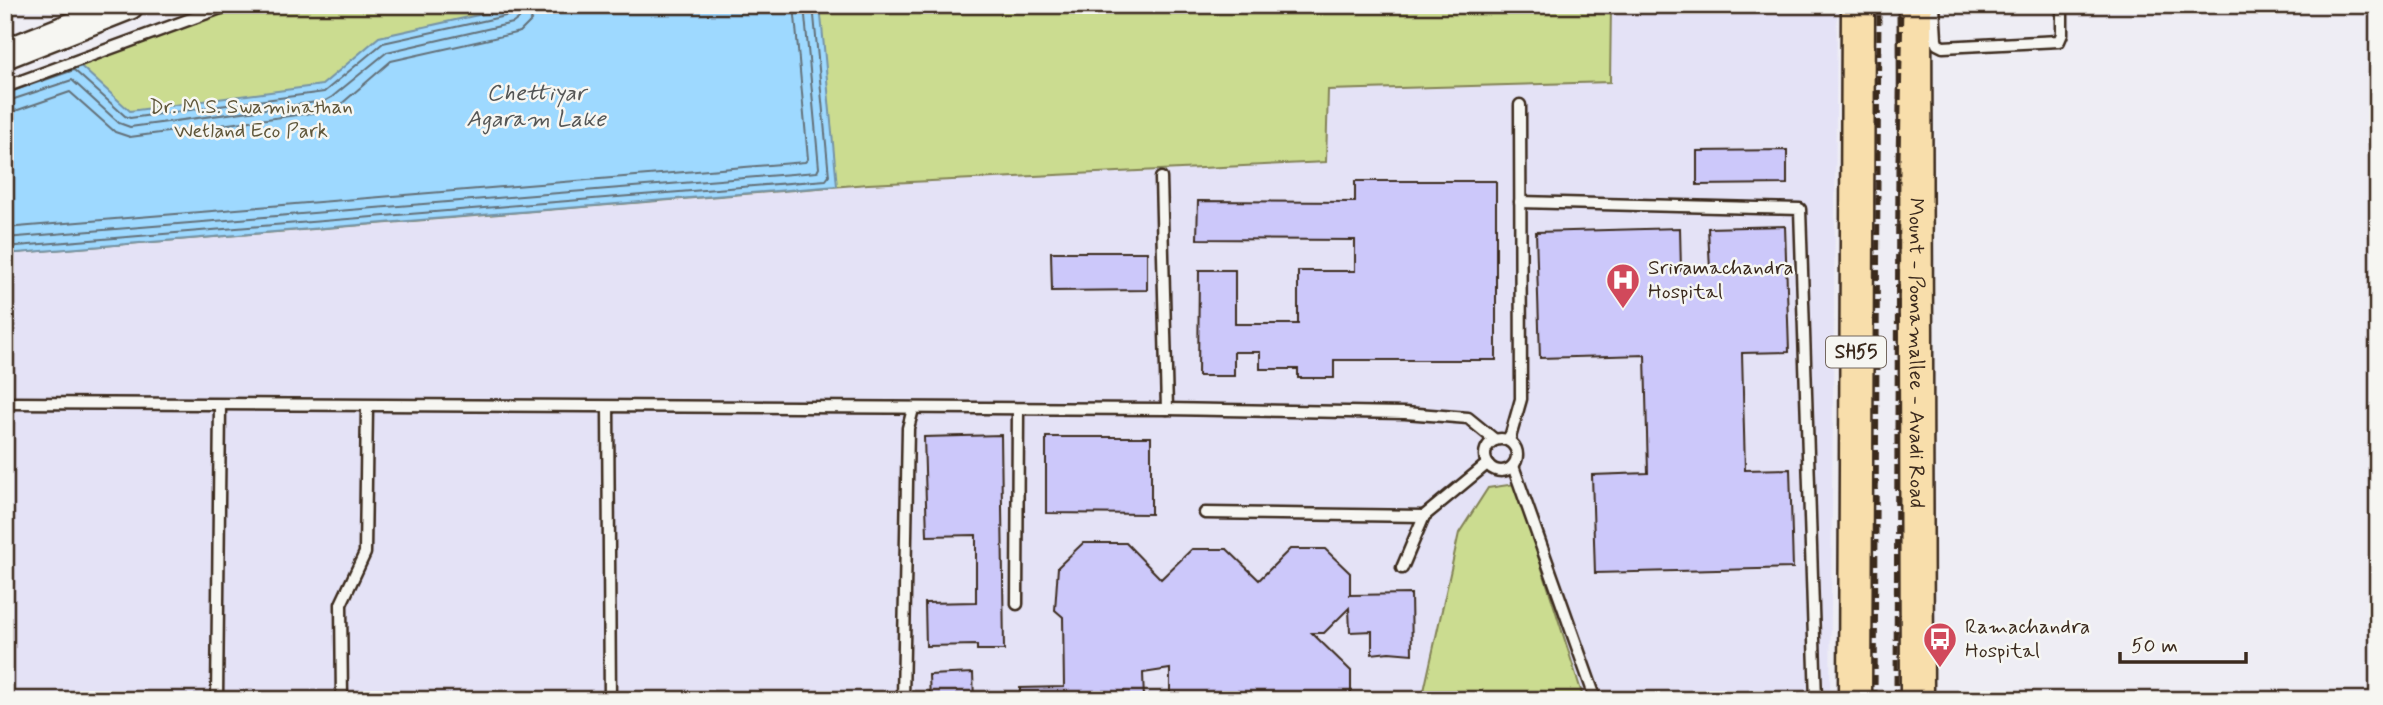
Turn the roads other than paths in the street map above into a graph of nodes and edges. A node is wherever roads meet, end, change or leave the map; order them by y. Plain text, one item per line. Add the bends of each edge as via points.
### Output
1 (129, 5) edge
2 (229, 5) edge
3 (1857, 5) edge
4 (1914, 5) edge
5 (1934, 5) edge
6 (2062, 5) edge
7 (5, 54) edge
8 (5, 87) edge
9 (1520, 105) dead end
10 (1161, 178) dead end
11 (1520, 202) junction
12 (5, 403) edge
13 (220, 405) junction
14 (367, 406) junction
15 (608, 407) junction
16 (913, 409) junction
17 (1018, 409) junction
18 (1167, 409) junction
19 (1495, 440) junction
20 (1509, 441) junction
21 (1487, 464) junction
22 (1513, 466) junction
23 (1205, 513) dead end
24 (1424, 516) junction
25 (1402, 568) dead end
26 (1017, 604) dead end
27 (217, 700) edge
28 (342, 700) edge
29 (610, 700) edge
30 (903, 700) edge
31 (1596, 700) edge
32 (1816, 700) edge
33 (1855, 700) edge
34 (1917, 700) edge

1 - 7 street
2 - 8 lane
3 - 33 main road, SH55
4 - 34 main road, Mount - Poonamallee - Avadi Road / SH55
5 - 6 lane via 1937,44 1943,47 2059,41
9 - 11 lane
10 - 18 lane
11 - 20 lane via 1521,399
11 - 32 lane via 1800,209
12 - 13 lane
13 - 14 lane
13 - 27 lane
14 - 15 lane
14 - 28 lane via 365,553 341,604
15 - 16 lane
15 - 29 lane
16 - 17 lane
16 - 30 lane via 908,428
17 - 18 lane
17 - 26 lane
18 - 19 lane via 1468,418
19 - 20 lane
19 - 21 lane via 1485,450
20 - 22 lane via 1517,452
21 - 22 lane via 1500,471
21 - 24 lane
22 - 31 lane
23 - 24 lane
24 - 25 lane

